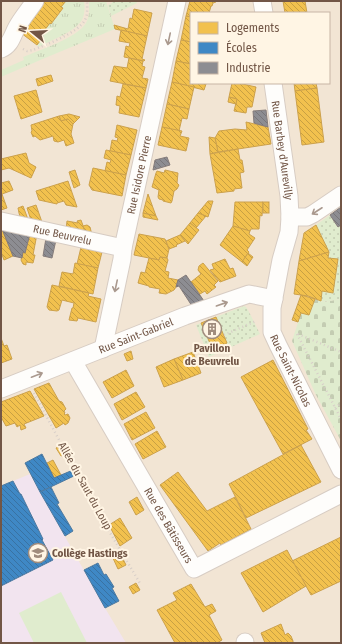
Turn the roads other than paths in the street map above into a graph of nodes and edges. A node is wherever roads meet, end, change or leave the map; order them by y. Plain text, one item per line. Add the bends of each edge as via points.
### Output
1 (35, 1) edge
2 (177, 1) edge
3 (262, 1) edge
4 (264, 12) edge
5 (6, 45) edge
6 (273, 84) edge
7 (341, 195) edge
8 (290, 217) junction
9 (1, 221) edge
10 (123, 248) junction
11 (274, 299) junction
12 (103, 349) junction
13 (73, 361) junction
14 (1, 389) edge
15 (341, 470) edge
16 (341, 494) edge

1 - 5 street
2 -> 10 street, Rue Isidore Pierre
3 - 4 street
6 - 8 street, Rue Barbey d'Aurevilly
7 -> 8 street via 307,217
8 - 11 street, Rue Saint-Nicolas
9 - 10 street, Rue Beuvrelu
10 -> 12 street, Rue Isidore Pierre
12 -> 11 street, Rue Saint-Gabriel via 249,294
11 - 15 street, Rue Saint-Nicolas via 272,332
12 - 13 street, Rue Saint-Gabriel
14 -> 13 street, Rue Saint-Gabriel
13 - 16 street, Rue des Bâtisseurs via 194,569

